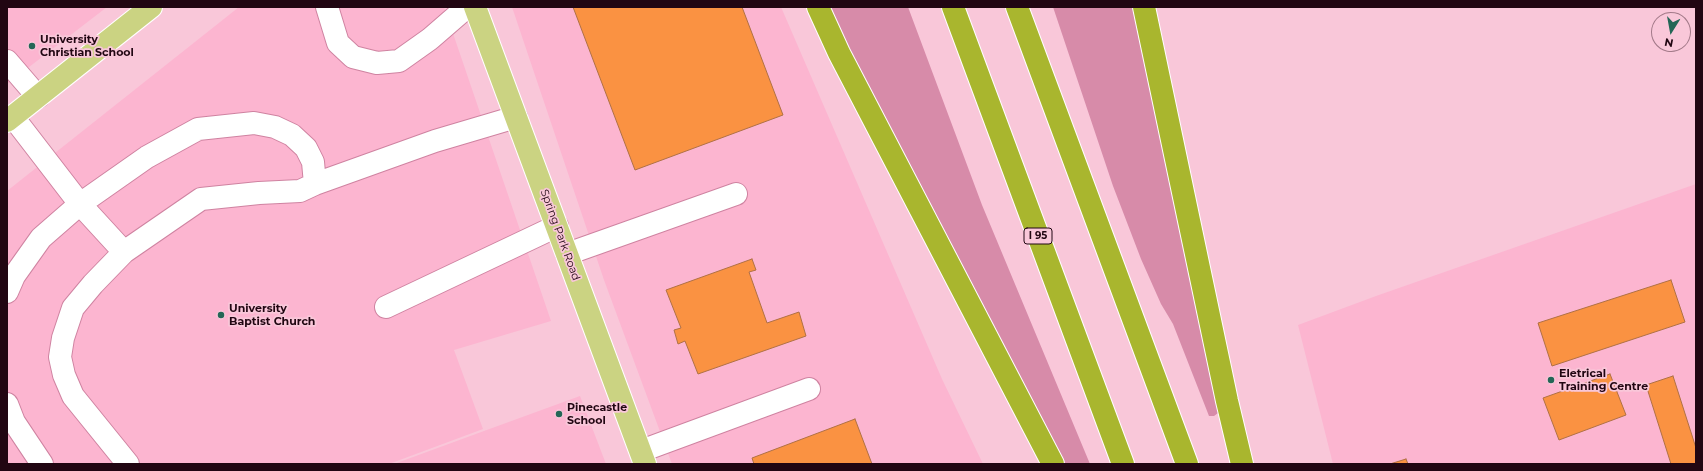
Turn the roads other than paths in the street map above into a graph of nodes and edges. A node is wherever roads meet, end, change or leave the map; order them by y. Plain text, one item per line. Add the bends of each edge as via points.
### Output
1 (151, 7) edge
2 (327, 7) edge
3 (468, 7) edge
4 (475, 7) edge
5 (818, 7) edge
6 (953, 7) edge
7 (1017, 7) edge
8 (1144, 7) edge
9 (7, 61) edge
10 (38, 97) junction
11 (516, 117) junction
12 (10, 119) edge
13 (315, 184) junction
14 (736, 194) dead end
15 (80, 204) junction
16 (557, 226) junction
17 (124, 252) junction
18 (567, 254) junction
19 (7, 292) edge
20 (386, 307) dead end
21 (809, 389) dead end
22 (7, 404) edge
23 (643, 457) edge
24 (42, 464) edge
25 (128, 464) edge
26 (1053, 464) edge
27 (1123, 464) edge
28 (1187, 464) edge
29 (1242, 464) edge

1 - 10 main road
2 - 3 lane via 338,43 354,56 377,63 399,61
4 - 11 main road, Spring Park Road
5 - 26 highway via 839,54
6 - 27 highway, I 95
7 - 28 highway
8 - 29 highway
9 - 10 lane
10 - 12 main road
11 - 13 lane via 435,141
11 - 16 main road, Spring Park Road
12 - 15 lane
13 - 15 lane via 313,162 306,148 292,135 275,127 254,123 198,129 147,157
13 - 17 lane via 300,191 201,199
14 - 18 lane
15 - 17 lane
15 - 19 lane via 42,238 14,276
16 - 18 main road, Spring Park Road
16 - 20 lane
17 - 25 lane via 74,308 63,338 60,358 73,396
18 - 23 main road, Spring Park Road
21 - 23 lane
22 - 24 lane via 14,422

